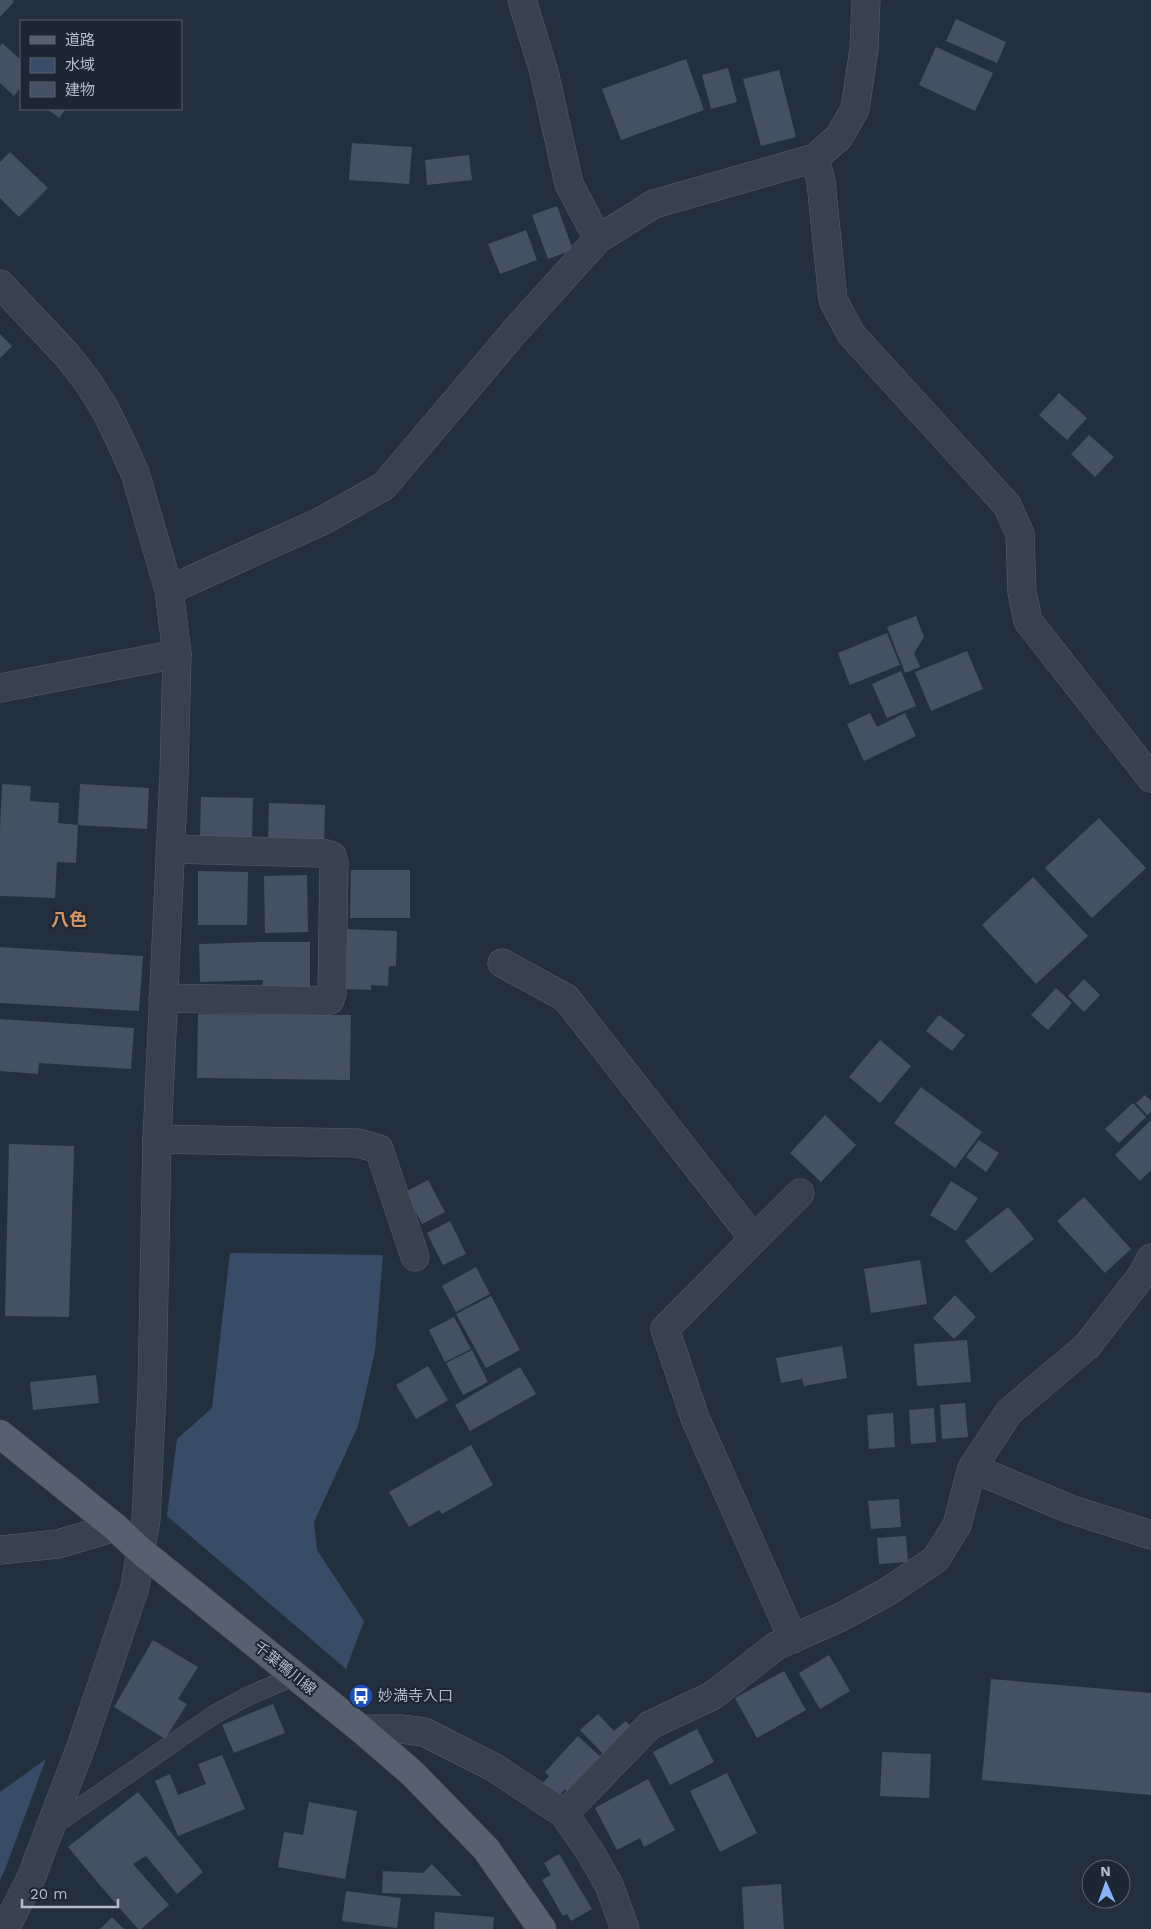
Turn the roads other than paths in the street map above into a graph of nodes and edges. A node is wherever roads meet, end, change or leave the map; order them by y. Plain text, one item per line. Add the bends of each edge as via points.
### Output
1 (522, 0) edge
2 (866, 0) edge
3 (815, 158) junction
4 (598, 240) junction
5 (0, 284) edge
6 (169, 590) junction
7 (177, 654) junction
8 (0, 688) edge
9 (1151, 778) edge
10 (170, 849) junction
11 (502, 963) dead end
12 (163, 998) junction
13 (157, 1139) junction
14 (800, 1193) dead end
15 (754, 1239) junction
16 (415, 1257) dead end
17 (1151, 1258) edge
18 (0, 1434) edge
19 (972, 1468) junction
20 (115, 1528) junction
21 (1151, 1535) edge
22 (0, 1550) edge
23 (142, 1552) junction
24 (793, 1639) junction
25 (295, 1676) junction
26 (361, 1729) junction
27 (564, 1814) junction
28 (49, 1829) junction
29 (5, 1929) edge
30 (542, 1929) edge
31 (625, 1929) edge

1 - 4 street via 544,72 570,184
2 - 3 street via 864,49 855,109 839,137
3 - 4 street via 654,204
3 - 9 street via 821,182 833,300 851,334 1007,505 1020,534 1022,592 1028,622
4 - 6 street via 514,331 384,486 322,521
5 - 6 street via 66,354 106,411 135,473
6 - 7 street
7 - 8 street
7 - 10 street
10 - 12 street
10 - 12 street via 323,853 332,856 332,993 330,1000 324,1002
11 - 15 street via 566,998
12 - 13 street
13 - 16 street via 358,1143 379,1149
13 - 23 street via 152,1391
14 - 15 street
15 - 24 street via 665,1329 695,1418
17 - 19 street via 1143,1274 1087,1346 1009,1412
18 - 20 main road, 千葉鴨川線
19 - 21 street via 1070,1509
19 - 24 street via 957,1525 936,1559 879,1596
20 - 22 street via 58,1544
20 - 23 main road, 千葉鴨川線
23 - 25 main road, 千葉鴨川線
23 - 28 street via 132,1596 82,1744
24 - 27 street via 776,1646 712,1696 650,1726
25 - 26 main road, 千葉鴨川線
25 - 28 lane via 212,1716
26 - 27 street via 424,1732 495,1768
26 - 30 main road, 千葉鴨川線 via 412,1773 486,1849
27 - 31 street via 609,1885
28 - 29 street via 31,1878

